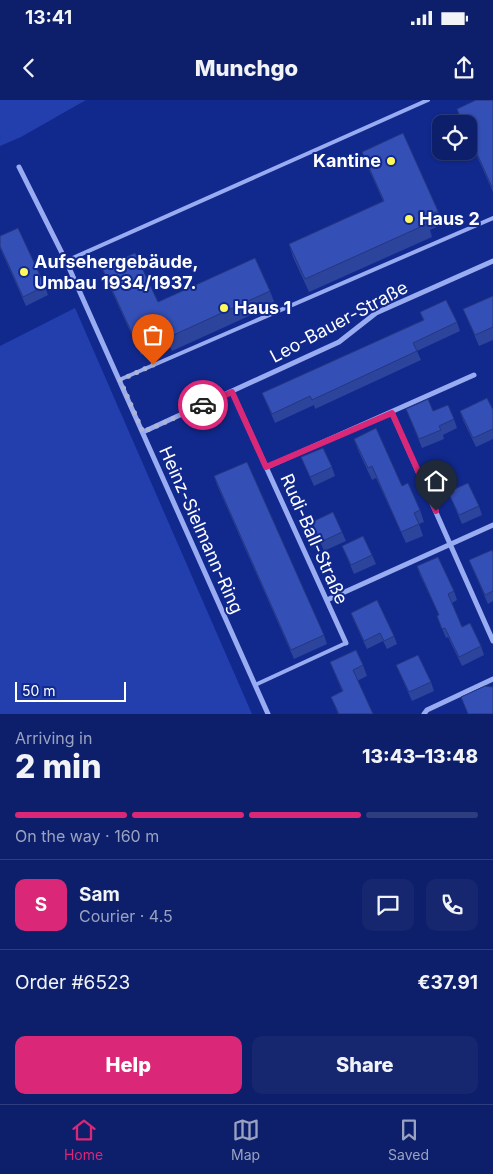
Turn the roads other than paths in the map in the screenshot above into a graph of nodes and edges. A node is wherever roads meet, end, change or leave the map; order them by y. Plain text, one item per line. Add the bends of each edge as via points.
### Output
1 (428, 100) edge
2 (19, 167) dead end
3 (493, 218) edge
4 (66, 261) junction
5 (493, 261) edge
6 (474, 375) dead end
7 (120, 380) junction
8 (232, 392) junction
9 (392, 413) junction
10 (143, 432) junction
11 (266, 467) junction
12 (493, 525) edge
13 (450, 544) junction
14 (327, 600) junction
15 (493, 641) edge
16 (346, 643) joint
17 (493, 679) edge
18 (255, 685) junction
19 (268, 714) edge
20 (424, 714) edge

1 - 4 lane
2 - 4 street, Heinz-Sielmann-Ring
3 - 7 lane
4 - 7 street, Heinz-Sielmann-Ring
5 - 8 street, Leo-Bauer-Straße via 376,313 339,342
6 - 9 street
7 - 10 street, Heinz-Sielmann-Ring
8 - 10 street, Leo-Bauer-Straße
8 - 11 street, Rudi-Ball-Straße
9 - 11 street
9 - 13 street
10 - 18 street, Heinz-Sielmann-Ring
11 - 14 street, Rudi-Ball-Straße
12 - 13 street
13 - 14 street
13 - 15 street
14 - 16 street, Rudi-Ball-Straße
16 - 18 lane
17 - 20 street
18 - 19 street, Heinz-Sielmann-Ring

